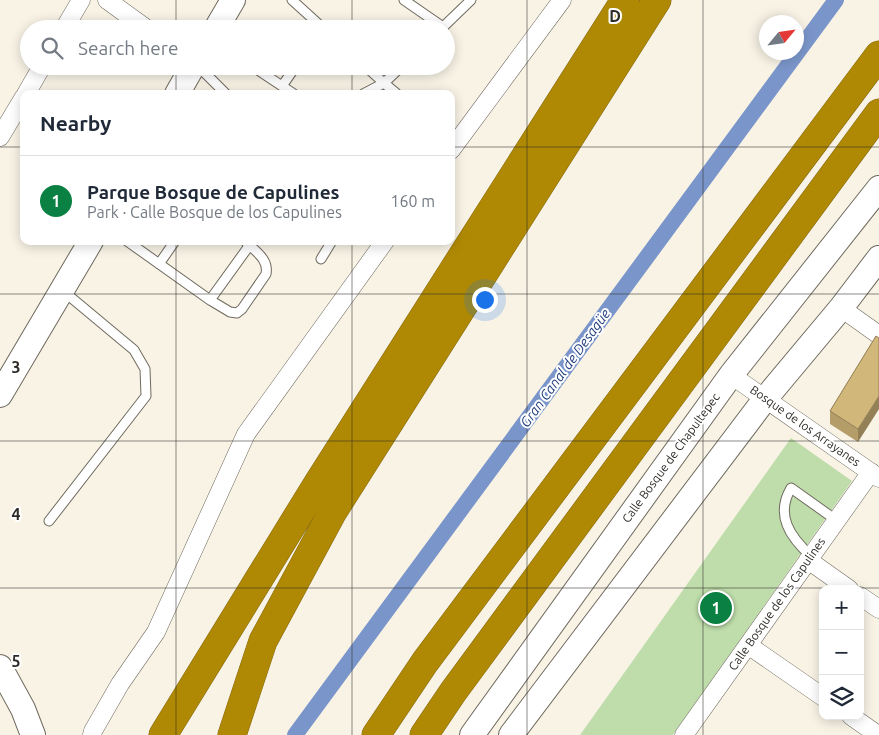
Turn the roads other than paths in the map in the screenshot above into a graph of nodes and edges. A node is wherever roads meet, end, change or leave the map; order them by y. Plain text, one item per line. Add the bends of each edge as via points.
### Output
1 (81, 0) edge
2 (107, 0) edge
3 (233, 0) edge
4 (292, 0) edge
5 (404, 0) edge
6 (471, 0) edge
7 (562, 0) edge
8 (616, 0) edge
9 (625, 0) edge
10 (657, 0) edge
11 (303, 4) edge
12 (69, 20) edge
13 (135, 20) edge
14 (221, 20) edge
15 (316, 20) edge
16 (431, 20) edge
17 (450, 20) edge
18 (602, 36) junction
19 (879, 55) edge
20 (37, 75) edge
21 (188, 75) edge
22 (207, 75) edge
23 (266, 75) edge
24 (290, 75) edge
25 (375, 75) edge
26 (392, 75) edge
27 (384, 83) junction
28 (282, 86) junction
29 (28, 90) edge
30 (179, 90) edge
31 (222, 90) edge
32 (288, 90) edge
33 (371, 90) edge
34 (392, 90) edge
35 (20, 104) edge
36 (879, 113) edge
37 (0, 137) edge
38 (455, 145) edge
39 (879, 188) edge
40 (88, 245) edge
41 (133, 245) edge
42 (172, 245) edge
43 (246, 245) edge
44 (249, 245) edge
45 (329, 245) edge
46 (382, 245) edge
47 (879, 258) edge
48 (320, 259) dead end
49 (159, 264) junction
50 (62, 290) junction
51 (210, 300) junction
52 (841, 308) junction
53 (879, 335) edge
54 (731, 375) junction
55 (0, 395) edge
56 (765, 398) junction
57 (875, 475) edge
58 (836, 520) junction
59 (49, 521) dead end
60 (809, 558) junction
61 (844, 585) edge
62 (864, 599) edge
63 (879, 609) edge
64 (748, 645) junction
65 (0, 667) edge
66 (819, 694) edge
67 (857, 720) edge
68 (688, 734) edge
69 (34, 735) edge
70 (92, 735) edge
71 (163, 735) edge
72 (232, 735) edge
73 (376, 735) edge
74 (424, 735) edge
75 (472, 735) edge
76 (511, 735) edge
77 (878, 735) edge

1 - 12 street
2 - 13 street
3 - 14 main road
4 - 11 lane
5 - 16 lane
6 - 17 lane
7 - 38 street
8 - 18 lane
9 - 18 highway
10 - 72 highway via 332,513 263,641
11 - 15 lane
18 - 71 highway via 318,483
19 - 73 highway via 425,662
20 - 29 street
21 - 30 main road
22 - 31 lane
23 - 28 lane
24 - 28 lane
25 - 27 lane
26 - 27 lane
27 - 33 lane
27 - 34 lane
28 - 32 lane
35 - 37 street
36 - 74 highway
39 - 54 main road, Calle Bosque de Chapultepec
40 - 50 main road
41 - 49 lane
42 - 49 lane
43 - 51 lane
44 - 51 lane via 266,261 267,268 242,309 237,313 230,312
45 - 48 lane
46 - 70 street via 246,434 156,632 120,684
47 - 52 main road
49 - 51 lane
50 - 55 main road
50 - 59 lane via 134,350 145,369 146,396
52 - 53 street
52 - 56 main road
54 - 56 street, Bosque de los Arrayanes
54 - 75 main road, Calle Bosque de Chapultepec
56 - 57 street, Bosque de los Arrayanes
56 - 76 main road
57 - 58 street, Calle Bosque de los Capulines
58 - 60 street, Calle Bosque de los Capulines
58 - 60 lane via 791,488 784,506 785,519 797,544
60 - 61 street
60 - 64 street, Calle Bosque de los Capulines
62 - 63 street
64 - 66 street
64 - 68 street, Calle Bosque de los Capulines
65 - 69 main road
67 - 77 street

